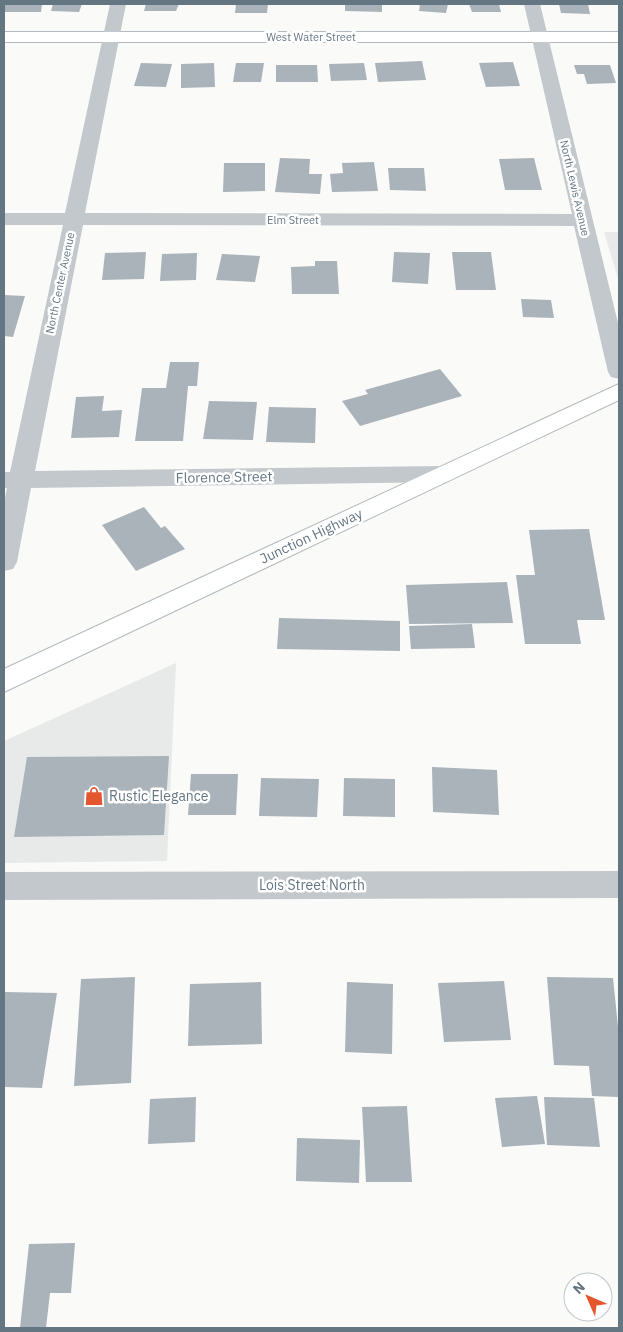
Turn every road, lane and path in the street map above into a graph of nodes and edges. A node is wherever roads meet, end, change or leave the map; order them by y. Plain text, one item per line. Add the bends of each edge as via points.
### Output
1 (118, 4) edge
2 (532, 4) edge
3 (111, 36) junction
4 (4, 37) edge
5 (540, 38) junction
6 (619, 38) edge
7 (4, 219) edge
8 (73, 220) junction
9 (582, 220) junction
10 (619, 372) edge
11 (619, 391) edge
12 (444, 474) junction
13 (12, 480) edge
14 (4, 562) edge
15 (4, 681) edge
16 (619, 884) edge
17 (4, 886) edge

1 - 3 street, North Center Avenue
2 - 5 street, North Lewis Avenue
3 - 4 street, West Water Street
3 - 5 street, West Water Street
3 - 8 street, North Center Avenue
5 - 6 street, West Water Street
5 - 9 street, North Lewis Avenue
7 - 8 street, Elm Street
8 - 9 street, Elm Street
8 - 13 street, North Center Avenue
9 - 10 street, North Lewis Avenue
11 - 12 street, Junction Highway
12 - 13 street, Florence Street
12 - 15 street, Junction Highway
13 - 14 street, North Center Avenue
16 - 17 street, Lois Street North

